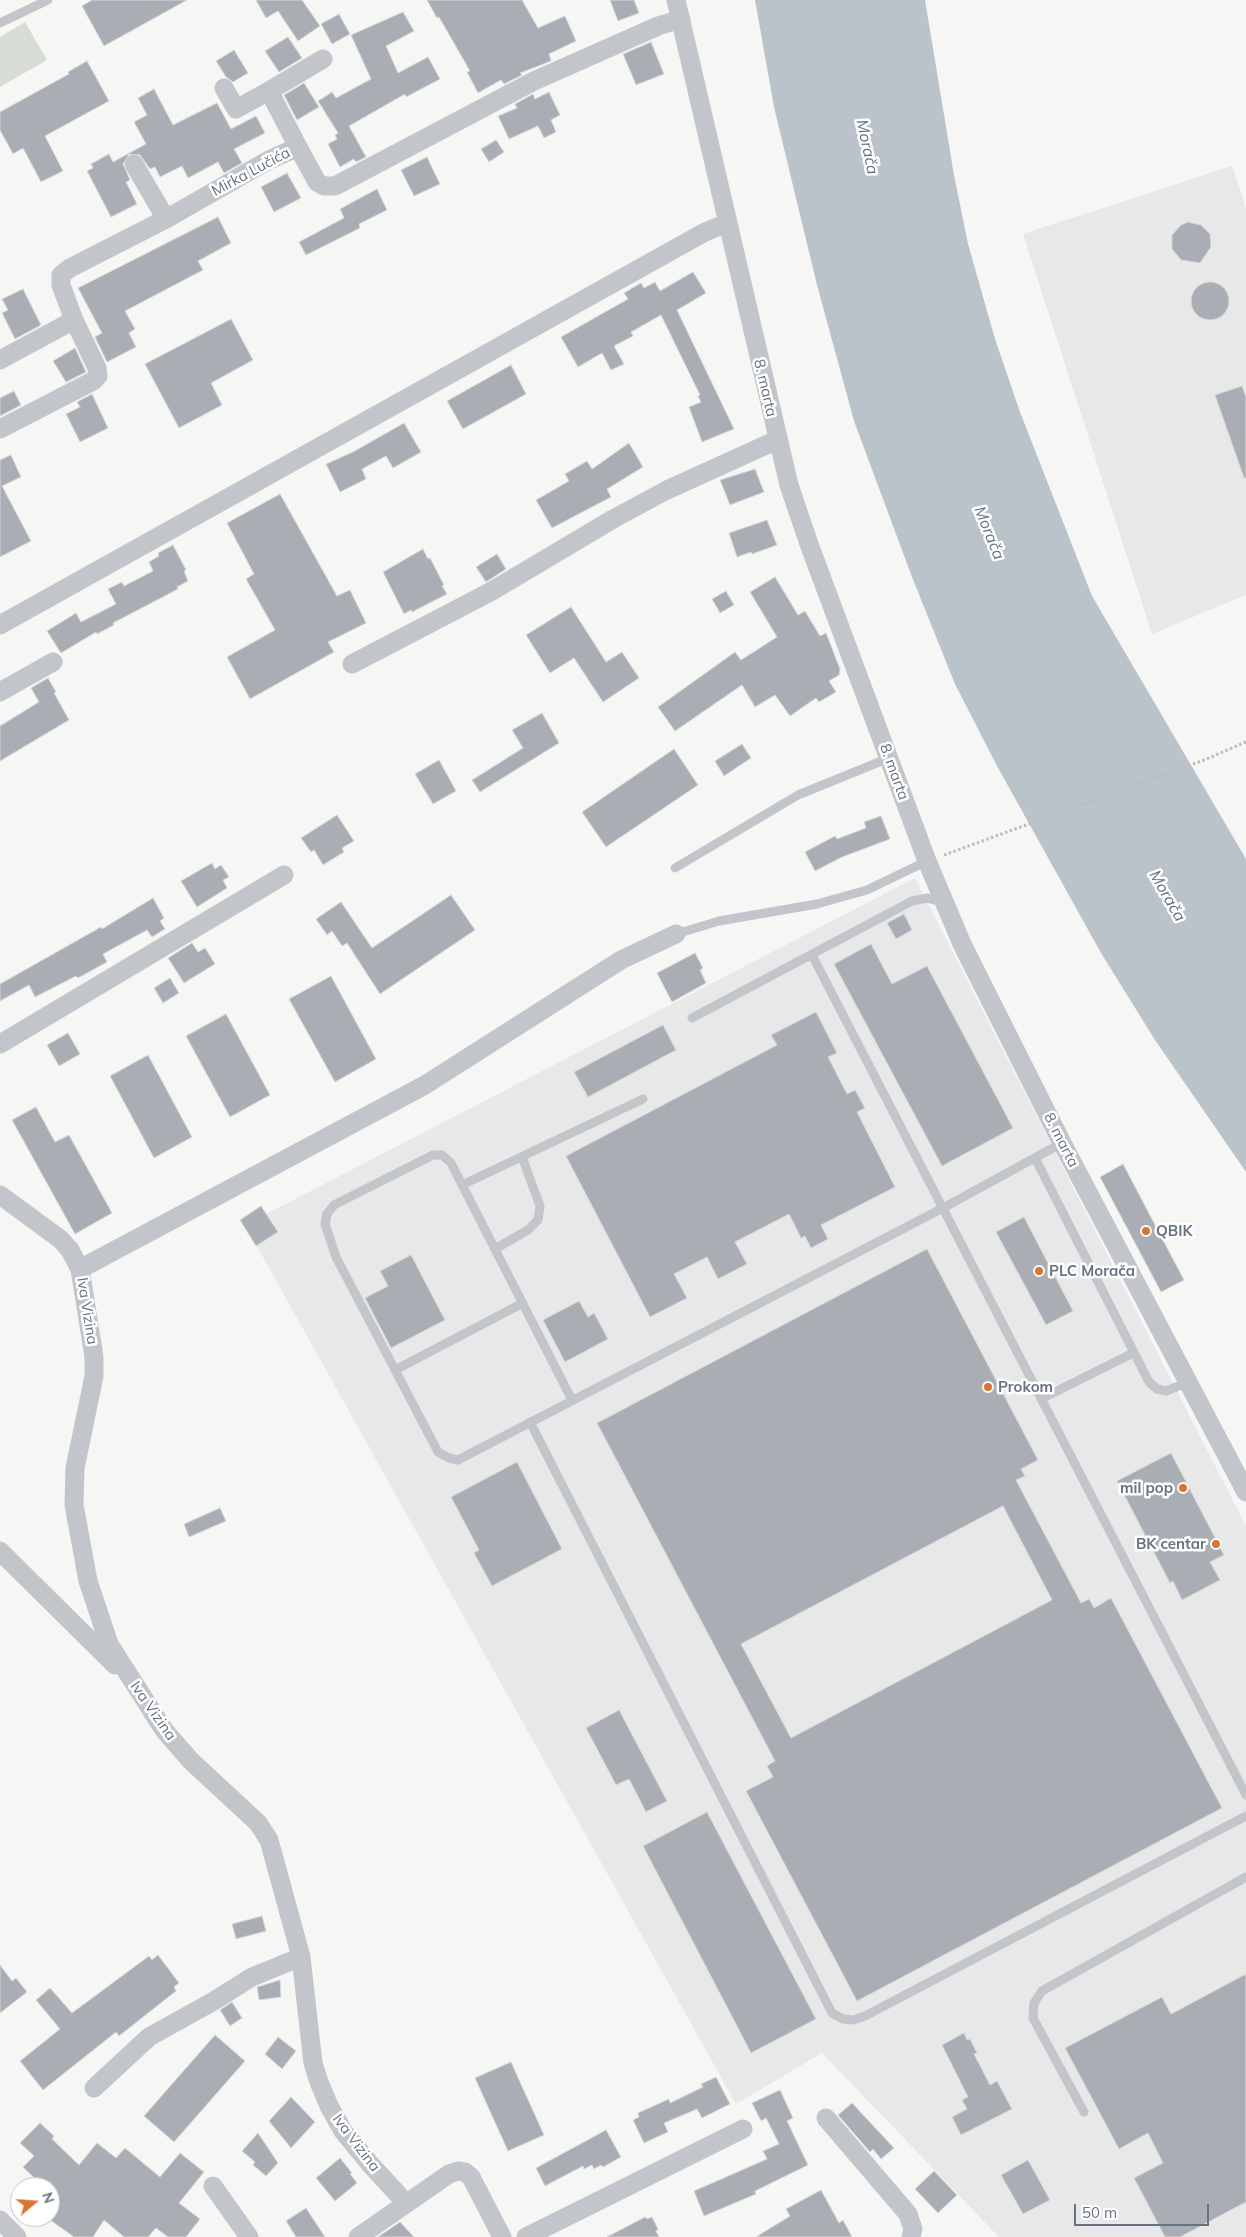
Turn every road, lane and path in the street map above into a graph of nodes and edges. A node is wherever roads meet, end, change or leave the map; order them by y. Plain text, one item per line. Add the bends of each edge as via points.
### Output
1 (48, 0) edge
2 (676, 0) edge
3 (681, 19) junction
4 (0, 23) edge
5 (323, 59) dead end
6 (224, 88) dead end
7 (268, 90) junction
8 (298, 147) junction
9 (134, 164) dead end
10 (166, 219) junction
11 (727, 223) junction
12 (74, 320) junction
13 (0, 360) edge
14 (0, 429) edge
15 (777, 440) junction
16 (0, 625) edge
17 (53, 662) dead end
18 (352, 664) dead end
19 (0, 692) edge
20 (1246, 742) edge
21 (889, 758) junction
22 (927, 862) junction
23 (675, 868) dead end
24 (284, 875) dead end
25 (944, 902) junction
26 (676, 934) joint
27 (812, 955) junction
28 (692, 1018) dead end
29 (0, 1044) edge
30 (643, 1099) dead end
31 (1062, 1144) junction
32 (522, 1157) junction
33 (1035, 1158) junction
34 (462, 1185) junction
35 (0, 1195) edge
36 (943, 1208) junction
37 (495, 1249) junction
38 (80, 1269) junction
39 (523, 1303) junction
40 (1133, 1353) junction
41 (395, 1370) junction
42 (1189, 1382) junction
43 (1041, 1399) junction
44 (572, 1400) junction
45 (530, 1422) junction
46 (1246, 1492) edge
47 (0, 1551) edge
48 (131, 1680) junction
49 (1246, 1795) edge
50 (1246, 1816) edge
51 (1246, 1877) edge
52 (301, 1957) junction
53 (94, 2088) dead end
54 (1084, 2112) dead end
55 (826, 2118) dead end
56 (743, 2129) dead end
57 (213, 2186) dead end
58 (406, 2203) junction
59 (0, 2220) edge
60 (17, 2237) edge
61 (249, 2237) edge
62 (358, 2237) edge
63 (502, 2237) edge
64 (526, 2237) edge
65 (911, 2237) edge

1 - 4 lane
2 - 3 street, 8. marta
3 - 8 street, Mirka Lučića via 534,81 336,186 317,182
3 - 11 street, 8. marta
5 - 7 street
6 - 7 street via 236,109
7 - 8 street
8 - 10 street, Mirka Lučića
9 - 10 street
10 - 12 street, Mirka Lučića via 61,275 61,285
11 - 15 street, 8. marta
11 - 16 street
12 - 13 street
12 - 14 street via 98,376
15 - 18 street via 667,490 492,591
15 - 21 street, 8. marta via 809,544
17 - 19 street
20 - 22 path
21 - 22 street, 8. marta
21 - 23 lane via 798,795
22 - 25 street, 8. marta
22 - 26 lane via 867,890 817,904 719,921
24 - 29 street
25 - 27 lane via 927,898 912,901
25 - 31 street, 8. marta
26 - 38 street via 621,960 425,1085
27 - 28 lane
27 - 36 lane
30 - 32 lane
31 - 33 lane
31 - 42 street, 8. marta
32 - 34 lane
32 - 37 lane via 540,1206 538,1220 528,1230
33 - 36 lane
33 - 40 lane
34 - 37 lane
34 - 41 lane via 451,1163 442,1155 433,1155 334,1205 327,1214 325,1224 336,1257
35 - 38 street, Iva Vizina via 60,1239
36 - 43 lane
36 - 44 lane
37 - 39 lane
38 - 48 street, Iva Vizina via 94,1376 75,1468 74,1505 88,1581 109,1644
39 - 41 lane
39 - 44 lane
40 - 42 lane via 1149,1382 1157,1389 1166,1391
40 - 43 lane
41 - 45 lane via 438,1452 449,1458 458,1460
42 - 46 street, 8. marta
43 - 49 lane
44 - 45 lane
45 - 50 lane via 832,2013 853,2020 865,2016
47 - 48 street
48 - 52 street, Iva Vizina via 164,1730 191,1761 258,1823 269,1840
51 - 54 lane via 1042,1991 1034,2003 1033,2018
52 - 53 street via 252,1976 149,2037
52 - 58 street, Iva Vizina via 313,2063 329,2106 343,2131
55 - 65 street via 908,2214 913,2229
56 - 64 street
57 - 61 street
58 - 62 street
58 - 63 street via 449,2174 465,2172 471,2177
59 - 60 street

